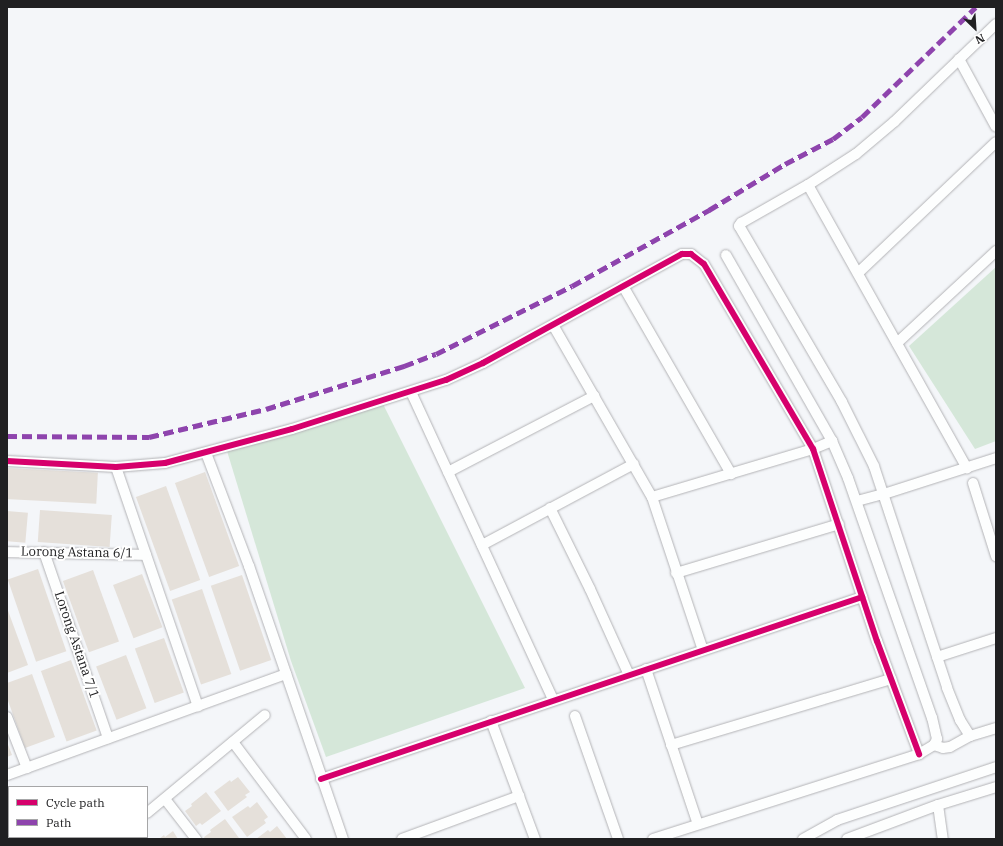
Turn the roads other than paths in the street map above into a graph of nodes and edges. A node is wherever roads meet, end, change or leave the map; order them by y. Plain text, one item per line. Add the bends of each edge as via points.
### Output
1 (996, 24) edge
2 (959, 59) junction
3 (996, 127) edge
4 (996, 142) edge
5 (808, 185) junction
6 (996, 251) edge
7 (726, 255) dead end
8 (858, 273) junction
9 (624, 286) junction
10 (553, 325) junction
11 (897, 343) junction
12 (412, 392) junction
13 (594, 396) junction
14 (832, 441) junction
15 (813, 450) junction
16 (206, 453) junction
17 (996, 458) edge
18 (7, 461) edge
19 (634, 464) junction
20 (116, 467) junction
21 (967, 468) junction
22 (448, 472) junction
23 (731, 474) junction
24 (973, 484) dead end
25 (884, 494) junction
26 (652, 497) junction
27 (857, 501) junction
28 (550, 508) junction
29 (839, 524) junction
30 (482, 545) junction
31 (995, 549) edge
32 (7, 552) edge
33 (44, 552) junction
34 (146, 555) junction
35 (676, 573) junction
36 (862, 597) junction
37 (996, 638) edge
38 (703, 650) junction
39 (937, 657) junction
40 (646, 669) junction
41 (286, 674) junction
42 (630, 675) junction
43 (891, 679) junction
44 (553, 700) junction
45 (198, 706) junction
46 (265, 716) dead end
47 (575, 716) dead end
48 (7, 717) edge
49 (491, 721) junction
50 (996, 728) edge
51 (970, 736) junction
52 (108, 738) junction
53 (233, 742) junction
54 (671, 745) junction
55 (934, 745) junction
56 (919, 754) junction
57 (996, 767) edge
58 (27, 768) junction
59 (7, 775) edge
60 (321, 779) junction
61 (996, 787) edge
62 (519, 796) junction
63 (165, 799) junction
64 (938, 805) junction
65 (148, 812) edge
66 (698, 824) junction
67 (196, 839) edge
68 (306, 839) edge
69 (342, 839) edge
70 (402, 839) edge
71 (535, 839) edge
72 (618, 839) edge
73 (653, 839) edge
74 (803, 839) edge
75 (847, 839) edge
76 (943, 839) edge

1 - 2 street
2 - 3 street
2 - 5 street via 875,139
4 - 8 street
5 - 8 street
5 - 25 street via 741,223 740,229 842,402 874,466
6 - 11 street
7 - 14 street
8 - 11 street
9 - 10 street
9 - 15 street via 682,254 697,257 704,264
9 - 23 street
10 - 12 street via 483,363
10 - 13 street
11 - 21 street
12 - 16 street
12 - 22 street
13 - 19 street
13 - 22 street
14 - 15 street
14 - 27 street
15 - 23 street
15 - 29 street
16 - 20 street via 165,463
16 - 41 street
17 - 21 street
18 - 20 street
19 - 26 street
19 - 28 street
20 - 34 street
21 - 25 street
22 - 30 street
23 - 26 street
24 - 31 street
25 - 27 street
25 - 39 street
26 - 35 street
27 - 55 street via 932,718 937,739
28 - 30 street
28 - 42 street
29 - 35 street
29 - 36 street
30 - 44 street
32 - 33 street, Lorong Astana 6/1
33 - 34 street, Lorong Astana 6/1
33 - 52 street, Lorong Astana 7/1
34 - 45 street
35 - 38 street
36 - 38 street
36 - 43 street
37 - 39 street
38 - 40 street
39 - 51 street via 960,720
40 - 42 street
40 - 54 street
41 - 45 street
41 - 60 street
42 - 44 street
43 - 54 street
43 - 56 street
44 - 49 street
45 - 52 street
46 - 53 street
47 - 72 street
48 - 58 street
49 - 60 street
49 - 62 street
50 - 51 street
51 - 55 street via 950,747
52 - 58 street
53 - 63 street
53 - 68 street
54 - 66 street
55 - 56 street
56 - 66 street
57 - 74 street via 837,820
58 - 59 street
60 - 69 street
61 - 64 street
62 - 70 street
62 - 71 street
63 - 65 street
63 - 67 street
64 - 75 street
64 - 76 street
66 - 73 street

